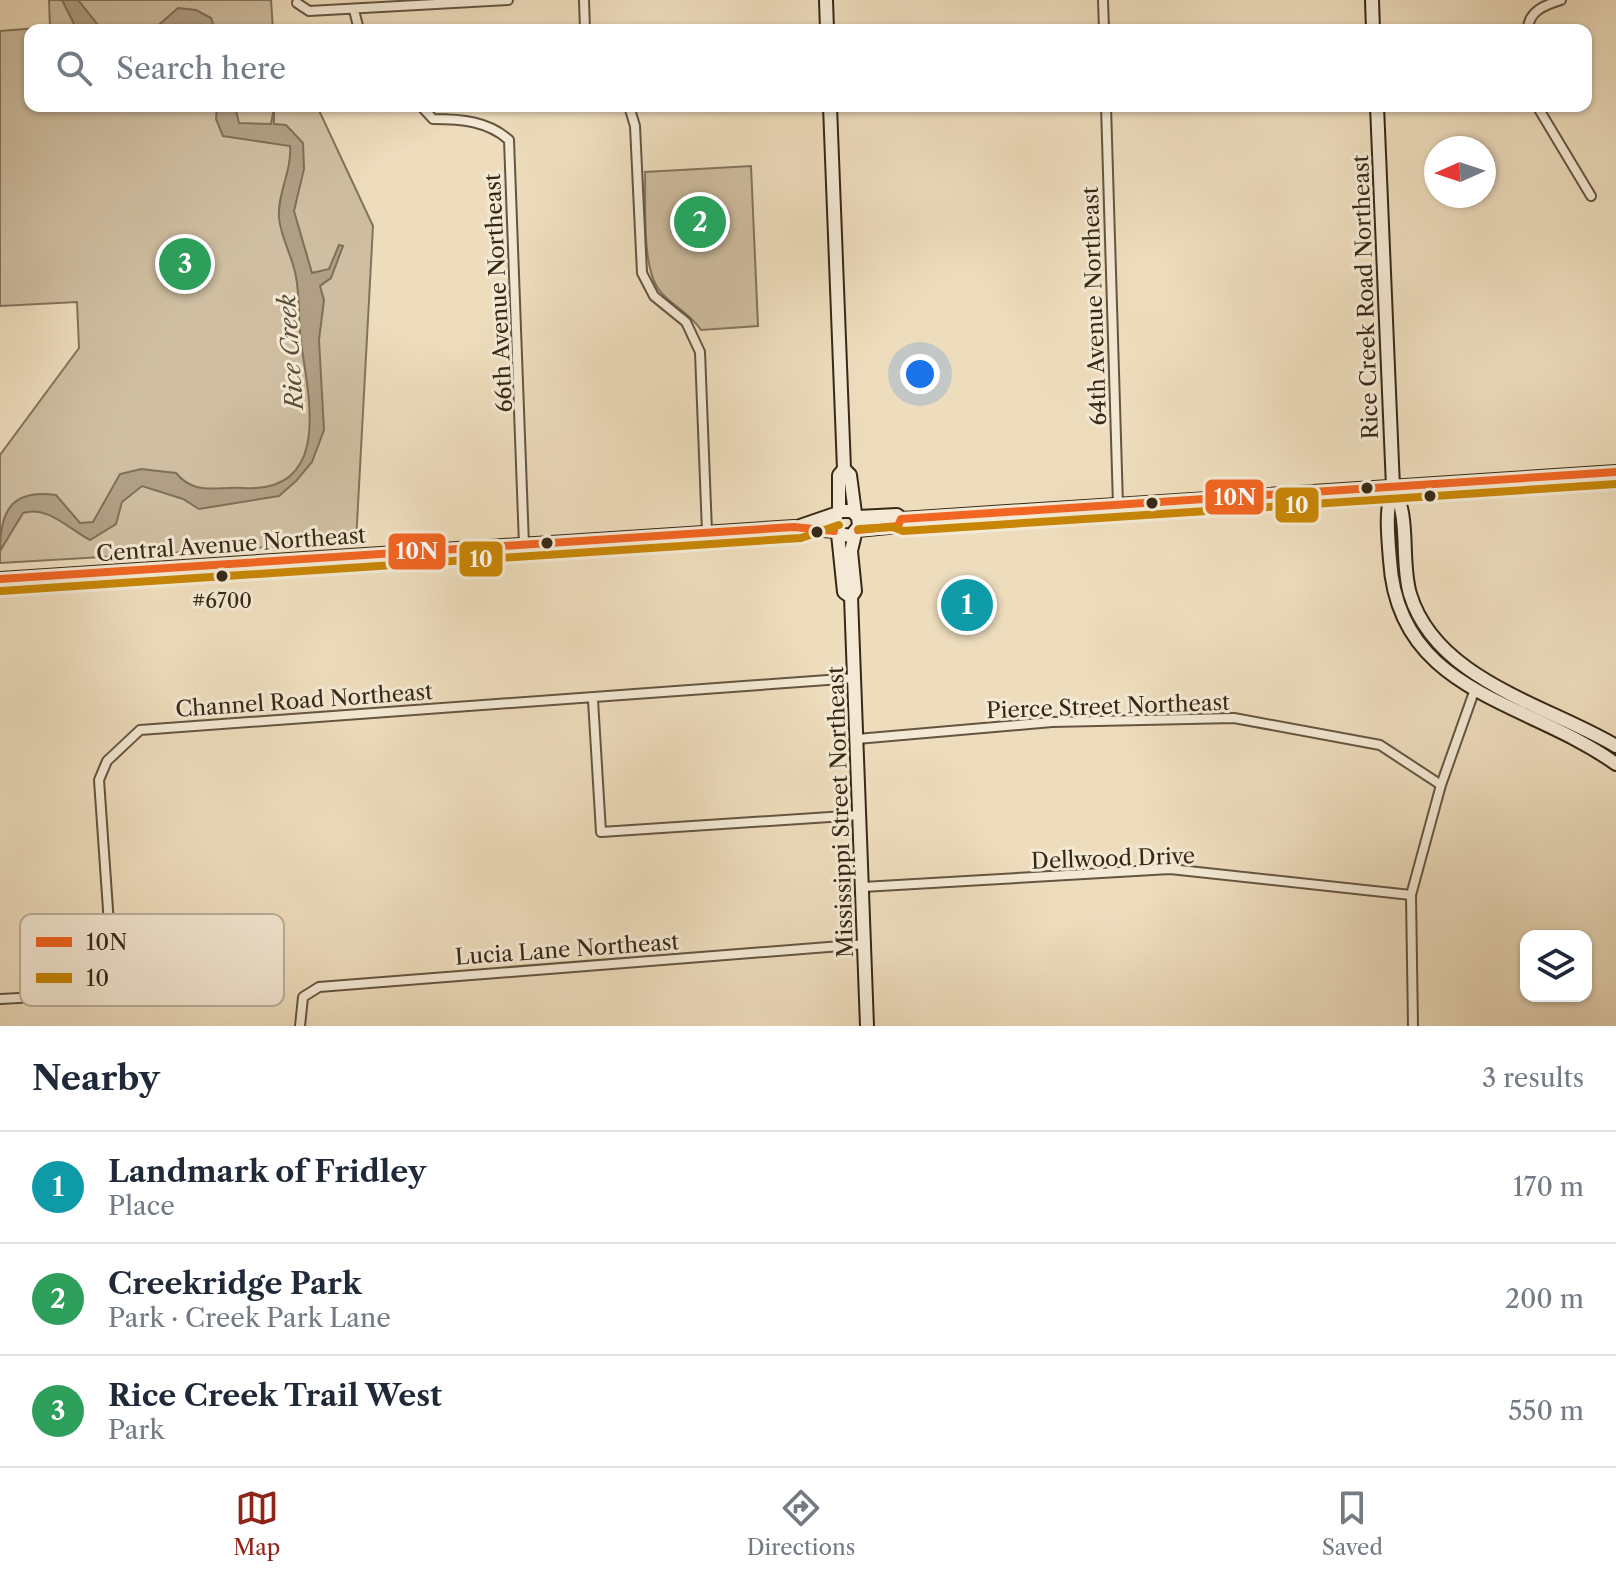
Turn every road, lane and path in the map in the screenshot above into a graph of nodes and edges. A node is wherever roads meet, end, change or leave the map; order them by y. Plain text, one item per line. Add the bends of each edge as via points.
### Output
1 (508, 0) edge
2 (584, 0) edge
3 (826, 0) edge
4 (1103, 0) edge
5 (1372, 0) edge
6 (1561, 0) edge
7 (297, 3) dead end
8 (354, 10) junction
9 (358, 24) edge
10 (585, 24) edge
11 (827, 24) edge
12 (1104, 24) edge
13 (1373, 24) edge
14 (1528, 24) edge
15 (427, 112) edge
16 (631, 112) edge
17 (830, 112) edge
18 (1106, 112) edge
19 (1377, 112) edge
20 (1541, 112) edge
21 (1591, 196) dead end
22 (844, 469) junction
23 (1616, 472) edge
24 (1393, 487) junction
25 (1118, 505) junction
26 (837, 513) junction
27 (856, 523) junction
28 (800, 526) junction
29 (707, 532) junction
30 (836, 533) junction
31 (524, 545) junction
32 (0, 579) edge
33 (851, 597) junction
34 (855, 678) junction
35 (1475, 689) junction
36 (593, 700) junction
37 (857, 739) junction
38 (1616, 746) edge
39 (1616, 764) edge
40 (1441, 785) junction
41 (860, 815) junction
42 (863, 887) junction
43 (1411, 895) junction
44 (108, 914) edge
45 (866, 944) junction
46 (20, 998) edge
47 (0, 999) edge
48 (300, 1026) edge
49 (867, 1026) edge
50 (1413, 1026) edge

1 - 8 street
2 - 10 street
3 - 11 street
4 - 12 street
5 - 13 street
6 - 14 street via 1541,7
7 - 8 street via 309,11
8 - 9 street
15 - 31 street, 66th Avenue Northeast via 433,119 495,128 509,140
16 - 29 street via 642,273 654,296 686,322 700,352
17 - 22 street, Mississippi Street Northeast
18 - 25 street, 64th Avenue Northeast
19 - 24 street, Rice Creek Road Northeast
20 - 21 street
22 - 26 street, Mississippi Street Northeast
22 - 27 street, Mississippi Street Northeast via 850,475
23 - 24 street
24 - 25 street
24 - 35 street, Rice Creek Road Northeast via 1387,502 1391,580 1401,617 1423,651
24 - 38 street, Rice Creek Road Northeast via 1401,501 1407,582 1421,621 1443,650 1483,677
25 - 27 street via 901,519 898,526
26 - 27 street via 847,509
26 - 28 street, Central Avenue Northeast
26 - 30 street, Mississippi Street Northeast
27 - 30 street, Central Avenue Northeast via 846,537
27 - 33 street, Mississippi Street Northeast
28 - 29 street, Central Avenue Northeast
28 - 30 street, Central Avenue Northeast
29 - 31 street, Central Avenue Northeast
30 - 33 street, Mississippi Street Northeast via 844,592
31 - 32 street, Central Avenue Northeast
33 - 34 street, Mississippi Street Northeast
34 - 36 street, Channel Road Northeast
34 - 37 street, Mississippi Street Northeast
35 - 39 street, Rice Creek Road Northeast
35 - 40 street
36 - 41 street via 601,832
36 - 44 street, Channel Road Northeast via 140,730 107,761 99,780
37 - 40 street, Pierce Street Northeast via 1052,722 1234,718 1380,745
37 - 41 street, Mississippi Street Northeast
40 - 43 street
41 - 42 street, Mississippi Street Northeast
42 - 43 street, Dellwood Drive via 1170,869
42 - 45 street, Mississippi Street Northeast
43 - 50 street
45 - 48 street, Lucia Lane Northeast via 319,987 303,997
45 - 49 street, Mississippi Street Northeast
46 - 47 street, Channel Road Northeast

